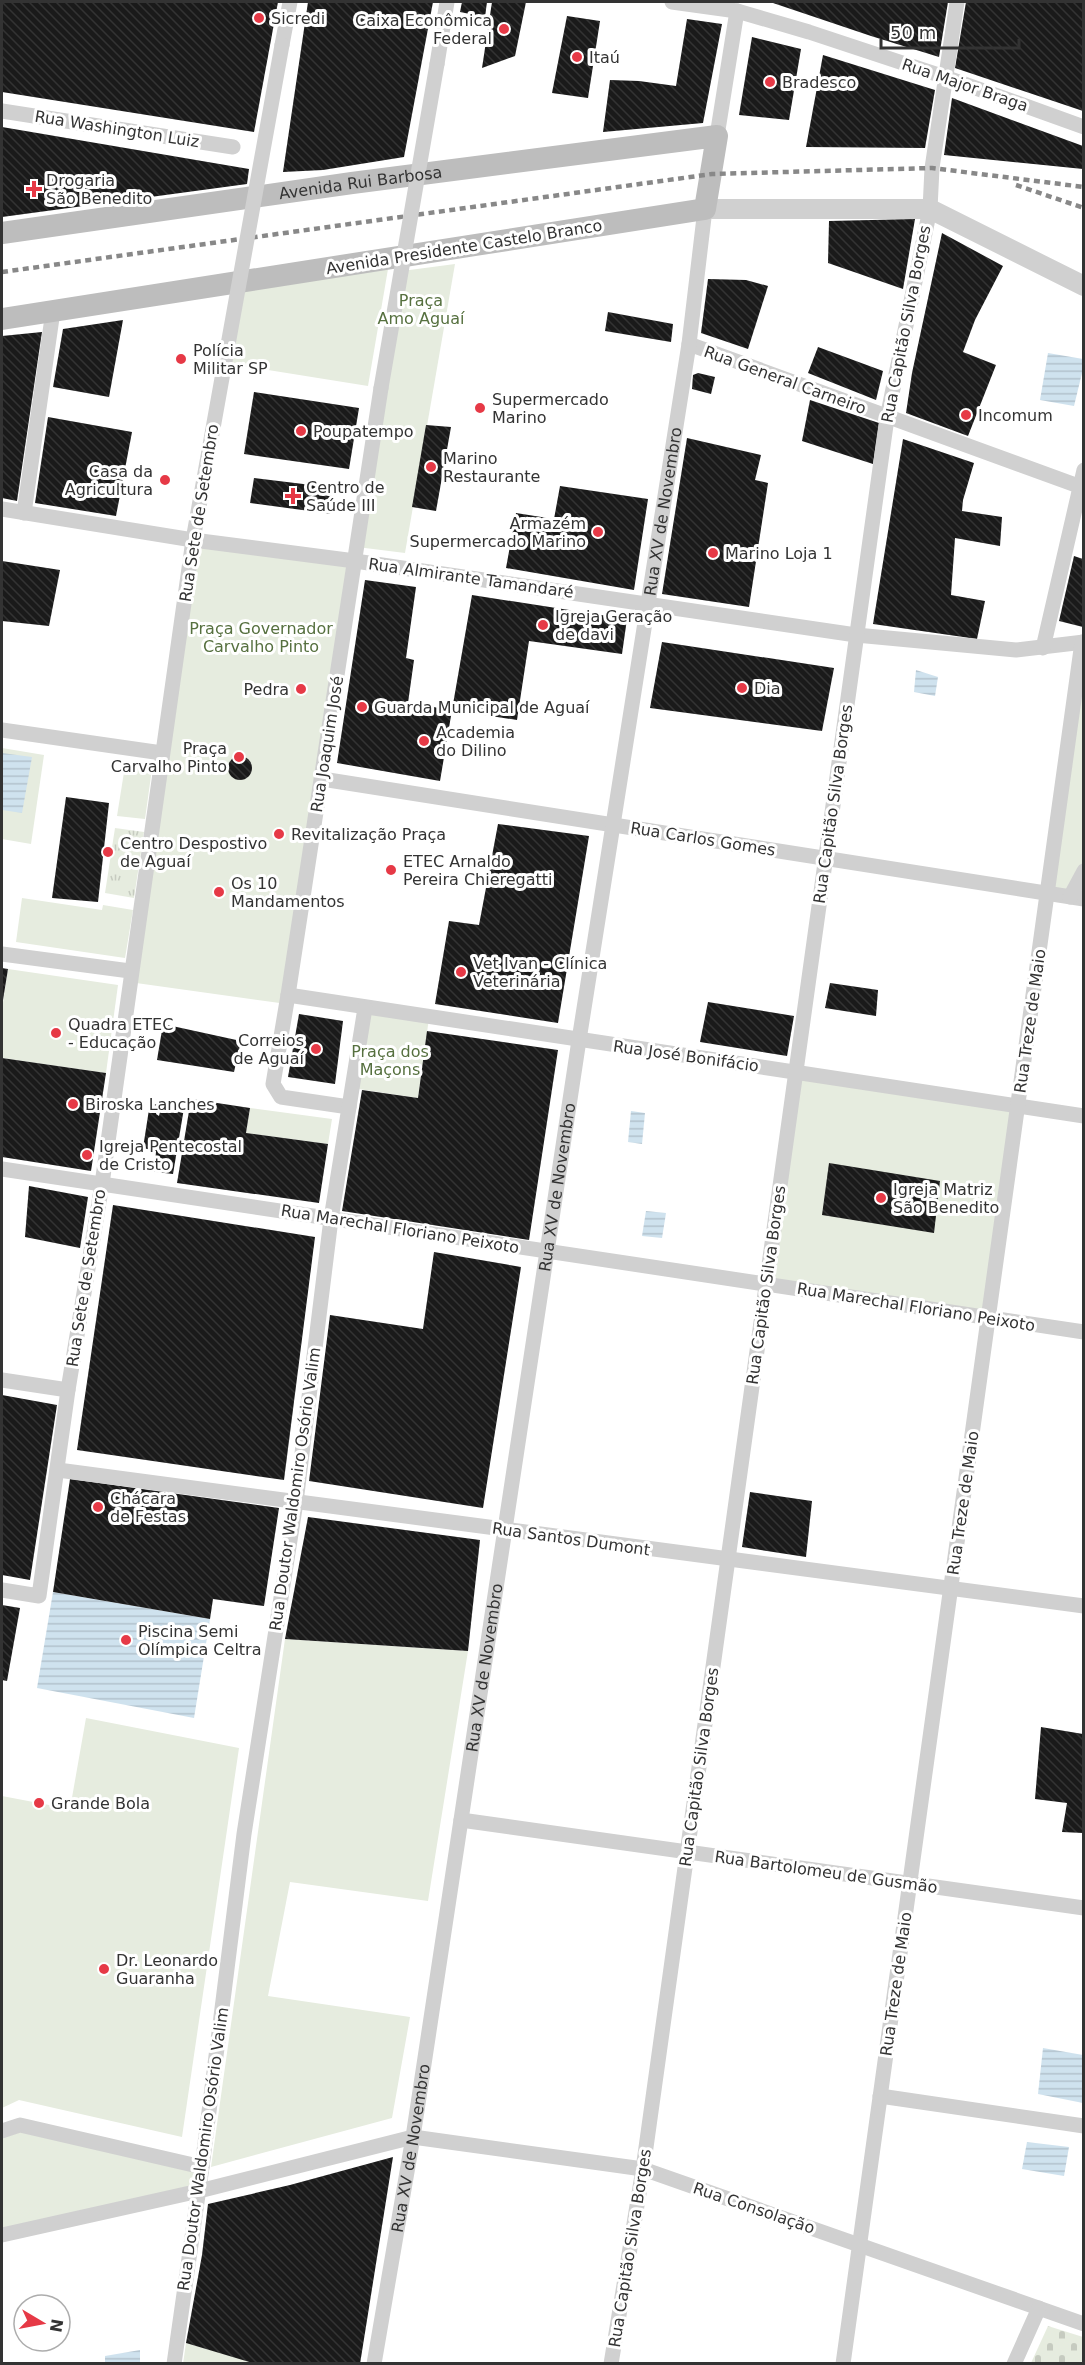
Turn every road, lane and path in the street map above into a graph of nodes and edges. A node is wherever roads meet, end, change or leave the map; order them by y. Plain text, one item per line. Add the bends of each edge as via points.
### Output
1 (290, 2) edge
2 (447, 2) edge
3 (672, 2) edge
4 (957, 2) edge
5 (737, 11) junction
6 (945, 77) junction
7 (2, 111) edge
8 (1083, 127) edge
9 (717, 136) junction
10 (233, 147) dead end
11 (705, 209) junction
12 (930, 209) junction
13 (2, 233) edge
14 (1083, 286) edge
15 (53, 311) junction
16 (2, 319) edge
17 (689, 344) junction
18 (887, 418) junction
19 (1083, 470) edge
20 (1082, 487) edge
21 (2, 509) edge
22 (24, 513) junction
23 (193, 540) junction
24 (355, 561) junction
25 (648, 604) junction
26 (856, 635) junction
27 (1083, 642) edge
28 (1043, 648) junction
29 (2, 730) edge
30 (162, 753) junction
31 (322, 779) junction
32 (613, 825) junction
33 (825, 858) junction
34 (1083, 871) edge
35 (1047, 893) junction
36 (1077, 898) edge
37 (2, 954) edge
38 (130, 971) junction
39 (288, 995) junction
40 (365, 1008) junction
41 (579, 1040) junction
42 (795, 1072) junction
43 (1018, 1105) junction
44 (349, 1107) junction
45 (1083, 1116) edge
46 (2, 1169) edge
47 (102, 1184) junction
48 (331, 1219) junction
49 (547, 1251) junction
50 (766, 1284) junction
51 (988, 1318) junction
52 (1083, 1332) edge
53 (2, 1380) edge
54 (68, 1389) junction
55 (58, 1470) junction
56 (296, 1502) junction
57 (505, 1530) junction
58 (728, 1559) junction
59 (951, 1589) junction
60 (2, 1590) edge
61 (1083, 1606) edge
62 (461, 1820) junction
63 (687, 1852) junction
64 (910, 1884) junction
65 (1083, 1908) edge
66 (880, 2096) junction
67 (1083, 2126) edge
68 (2, 2131) edge
69 (413, 2137) junction
70 (202, 2167) junction
71 (643, 2169) junction
72 (199, 2192) junction
73 (2, 2235) edge
74 (859, 2245) junction
75 (1039, 2308) junction
76 (1083, 2324) edge
77 (174, 2364) edge
78 (374, 2364) edge
79 (611, 2364) edge
80 (843, 2364) edge
81 (1014, 2364) edge

1 - 23 street, Rua Sete de Setembro, bridge
2 - 24 street, Rua Joaquim José, bridge
3 - 5 street, Rua Major Braga
4 - 6 street
5 - 6 street, Rua Major Braga
5 - 9 street, Rua XV de Novembro
6 - 8 street, Rua Major Braga
6 - 12 street, Rua Capitão Silva Borges
7 - 10 street, Rua Washington Luiz
9 - 11 main road, Rua XV de Novembro
9 - 13 main road, Avenida Rui Barbosa
11 - 12 street, Avenida Presidente Castelo Branco
11 - 15 main road, Avenida Presidente Castelo Branco
11 - 17 street, Rua XV de Novembro
12 - 14 street
12 - 18 street, Rua Capitão Silva Borges
15 - 16 main road, Avenida Presidente Castelo Branco
15 - 22 street
17 - 18 street, Rua General Carneiro
17 - 25 street, Rua XV de Novembro
18 - 20 street, Rua General Carneiro
18 - 26 street, Rua Capitão Silva Borges
19 - 20 street
20 - 28 street
21 - 22 street, Rua Almirante Tamandaré
22 - 23 street, Rua Almirante Tamandaré
23 - 24 street, Rua Almirante Tamandaré
23 - 30 street, Rua Sete de Setembro
24 - 25 street, Rua Almirante Tamandaré
24 - 31 street, Rua Joaquim José
25 - 26 street, Rua Almirante Tamandaré
25 - 32 street, Rua XV de Novembro
26 - 28 street, Rua Almirante Tamandaré via 1016,650
26 - 33 street, Rua Capitão Silva Borges
27 - 28 street, Rua Almirante Tamandaré
27 - 35 street, Rua Treze de Maio
29 - 30 street
30 - 38 street, Rua Sete de Setembro
31 - 32 street, Rua Carlos Gomes
31 - 39 street, Rua Joaquim José
32 - 33 street, Rua Carlos Gomes
32 - 41 street, Rua XV de Novembro
33 - 35 street, Rua Carlos Gomes
33 - 42 street, Rua Capitão Silva Borges
34 - 36 street
35 - 36 street, Rua Carlos Gomes
35 - 43 street, Rua Treze de Maio
37 - 38 street
38 - 47 street, Rua Sete de Setembro
39 - 40 street, Rua José Bonifácio
39 - 44 street, Rua Joaquim José via 273,1084 281,1097
40 - 41 street, Rua José Bonifácio
40 - 44 street, Rua Doutor Waldomiro Osório Valim
41 - 42 street, Rua José Bonifácio
41 - 49 street, Rua XV de Novembro
42 - 43 street, Rua José Bonifácio
42 - 50 street, Rua Capitão Silva Borges
43 - 45 street, Rua José Bonifácio
43 - 51 street, Rua Treze de Maio
44 - 48 street, Rua Doutor Waldomiro Osório Valim
46 - 47 street, Rua Marechal Floriano Peixoto
47 - 48 street, Rua Marechal Floriano Peixoto
47 - 54 street, Rua Sete de Setembro
48 - 49 street, Rua Marechal Floriano Peixoto
48 - 56 street, Rua Doutor Waldomiro Osório Valim
49 - 50 street, Rua Marechal Floriano Peixoto
49 - 57 street, Rua XV de Novembro
50 - 51 street, Rua Marechal Floriano Peixoto
50 - 58 street, Rua Capitão Silva Borges
51 - 52 street, Rua Marechal Floriano Peixoto
51 - 59 street, Rua Treze de Maio
53 - 54 street
54 - 55 street, Rua Sete de Setembro
55 - 56 street, Rua Santos Dumont
55 - 60 street, Rua Sete de Setembro via 39,1596
56 - 57 street, Rua Santos Dumont
56 - 70 street, Rua Doutor Waldomiro Osório Valim via 244,1834
57 - 58 street, Rua Santos Dumont
57 - 62 street, Rua XV de Novembro
58 - 59 street, Rua Santos Dumont
58 - 63 street, Rua Capitão Silva Borges
59 - 61 street, Rua Santos Dumont
59 - 64 street, Rua Treze de Maio
62 - 63 street, Rua Bartolomeu de Gusmão
62 - 69 street, Rua XV de Novembro
63 - 64 street, Rua Bartolomeu de Gusmão
63 - 71 street, Rua Capitão Silva Borges
64 - 65 street, Rua Bartolomeu de Gusmão
64 - 66 street, Rua Treze de Maio
66 - 67 street
66 - 74 street, Rua Treze de Maio
68 - 70 street via 20,2125
69 - 71 street, Rua Consolação
69 - 72 street
69 - 78 street, Rua XV de Novembro
70 - 72 street, Rua Doutor Waldomiro Osório Valim
71 - 74 street, Rua Consolação
71 - 79 street, Rua Capitão Silva Borges
72 - 73 street
72 - 77 street, Rua Doutor Waldomiro Osório Valim
74 - 75 street, Rua Consolação
74 - 80 street, Rua Treze de Maio
75 - 76 street, Rua Consolação
75 - 81 street

